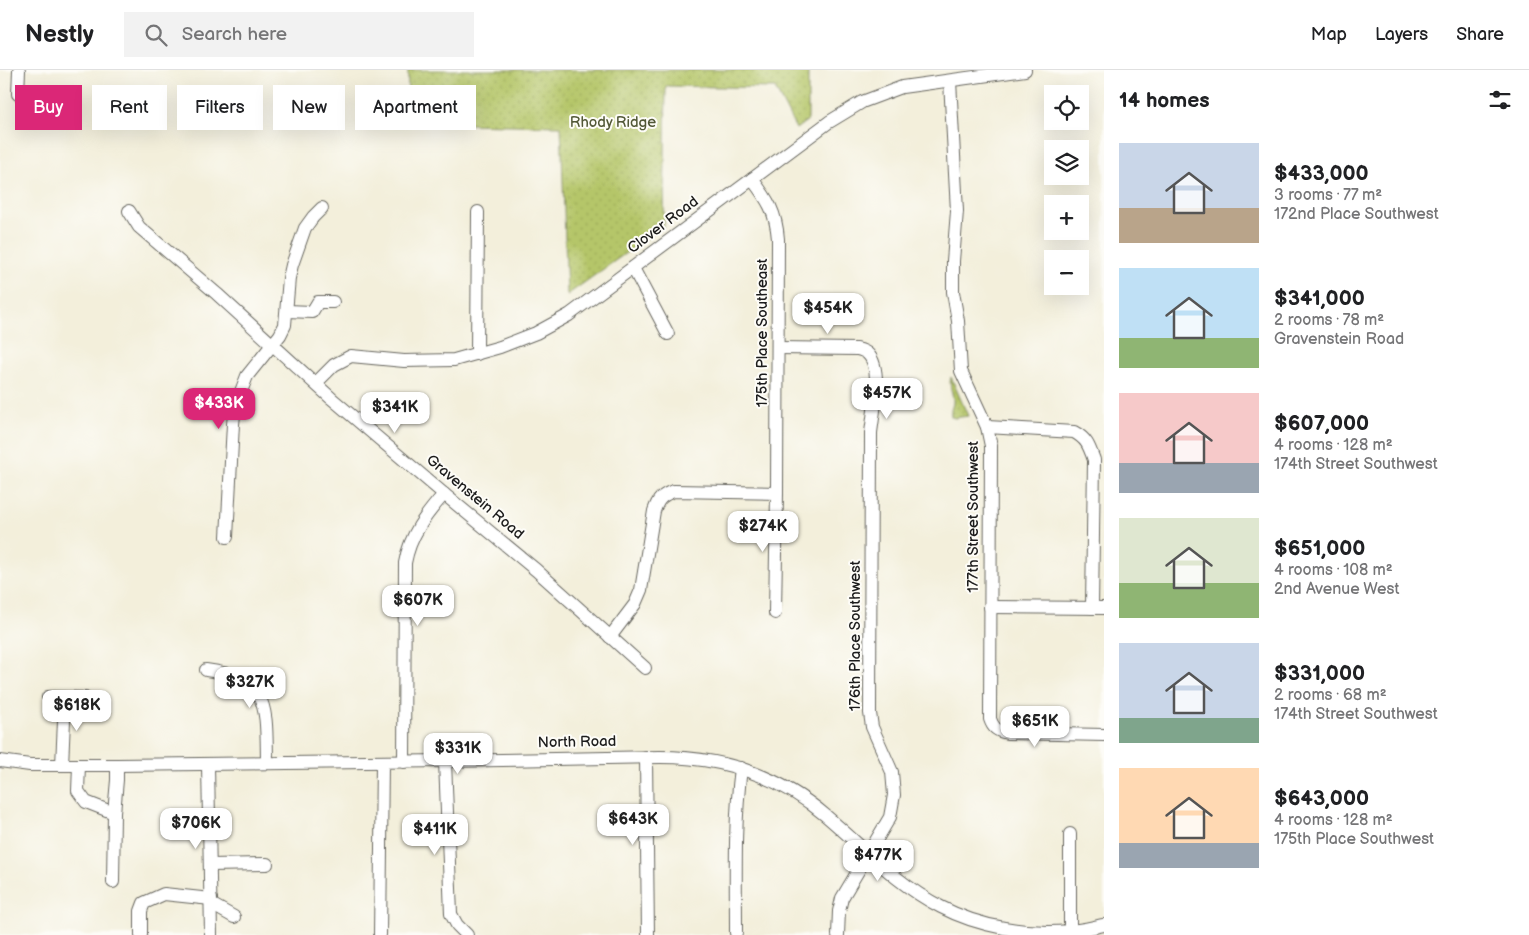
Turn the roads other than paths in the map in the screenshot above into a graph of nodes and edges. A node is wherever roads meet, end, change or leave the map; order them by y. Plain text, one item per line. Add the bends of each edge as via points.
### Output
1 (19, 70) edge
2 (1025, 70) edge
3 (950, 81) junction
4 (18, 85) edge
5 (752, 179) junction
6 (322, 208) dead end
7 (129, 212) dead end
8 (478, 212) dead end
9 (633, 268) junction
10 (333, 302) dead end
11 (287, 311) junction
12 (668, 334) dead end
13 (272, 344) junction
14 (778, 348) junction
15 (477, 354) junction
16 (316, 384) junction
17 (987, 427) junction
18 (777, 493) junction
19 (444, 494) junction
20 (227, 537) dead end
21 (990, 607) junction
22 (1098, 608) edge
23 (775, 613) dead end
24 (610, 637) junction
25 (645, 668) dead end
26 (206, 670) dead end
27 (48, 697) dead end
28 (65, 698) junction
29 (85, 698) dead end
30 (1104, 735) edge
31 (646, 757) junction
32 (0, 762) edge
33 (382, 762) junction
34 (404, 762) junction
35 (445, 762) junction
36 (208, 764) junction
37 (267, 764) junction
38 (62, 765) junction
39 (79, 765) junction
40 (117, 765) junction
41 (741, 768) junction
42 (114, 813) junction
43 (1070, 834) dead end
44 (868, 855) junction
45 (268, 864) dead end
46 (210, 865) junction
47 (113, 882) dead end
48 (211, 901) junction
49 (234, 917) dead end
50 (1104, 925) edge
51 (1070, 931) junction
52 (736, 933) dead end
53 (1031, 933) edge
54 (141, 935) edge
55 (211, 935) edge
56 (380, 935) edge
57 (467, 935) edge
58 (648, 935) edge
59 (838, 935) edge

1 - 4 street
2 - 3 street, Clover Road
3 - 5 street, Clover Road via 902,87 862,102 829,122
3 - 17 street, 177th Street Southwest via 958,211 953,292 961,371
5 - 9 street, Clover Road
5 - 14 street, 175th Place Southeast via 768,202 777,225
6 - 11 street via 306,228 292,265
7 - 13 street, Gravenstein Road via 138,227
8 - 15 street
9 - 12 street
9 - 15 street, Clover Road via 569,315 536,333
10 - 11 street via 318,302 312,312
11 - 13 street via 285,325
13 - 16 street, Gravenstein Road
13 - 20 street via 247,376 236,406
14 - 18 street, 175th Place Southeast
14 - 44 street, 176th Place Southwest via 857,349 868,354 876,372 871,433 870,713 872,727 892,772 894,795 890,817
15 - 16 street, Clover Road via 454,360 404,361 352,356 334,365
16 - 19 street, Gravenstein Road
17 - 21 street, 177th Street Southwest via 991,446
17 - 22 street via 1074,432 1084,437 1094,460
18 - 23 street, 175th Place Southeast
18 - 24 street via 674,491 664,495 654,511 635,604
19 - 24 street, Gravenstein Road
19 - 34 street via 419,525 405,563
21 - 22 street
21 - 30 street, 177th Street Southwest via 992,726 998,732 1006,733
24 - 25 street, Gravenstein Road
26 - 37 street via 239,678 258,693 266,714
27 - 28 street
28 - 29 street
28 - 38 street
31 - 35 street, North Road
31 - 41 street, North Road via 696,758
31 - 58 street
32 - 38 street, North Road
33 - 34 street, North Road
33 - 37 street, North Road
33 - 56 street
34 - 35 street, North Road
35 - 57 street via 451,914
36 - 37 street, North Road
36 - 40 street, North Road
36 - 46 street
38 - 39 street, North Road
39 - 40 street, North Road
39 - 42 street via 78,791 86,802
40 - 42 street
41 - 44 street, North Road via 771,780 811,804
41 - 52 street via 736,839
42 - 47 street
43 - 51 street
44 - 53 street, North Road via 910,889 941,907 979,922
44 - 59 street, 176th Place Southwest via 842,898
45 - 46 street
46 - 48 street
48 - 49 street
48 - 54 street via 164,894 144,903
48 - 55 street
50 - 51 street, North Road
51 - 53 street, North Road

